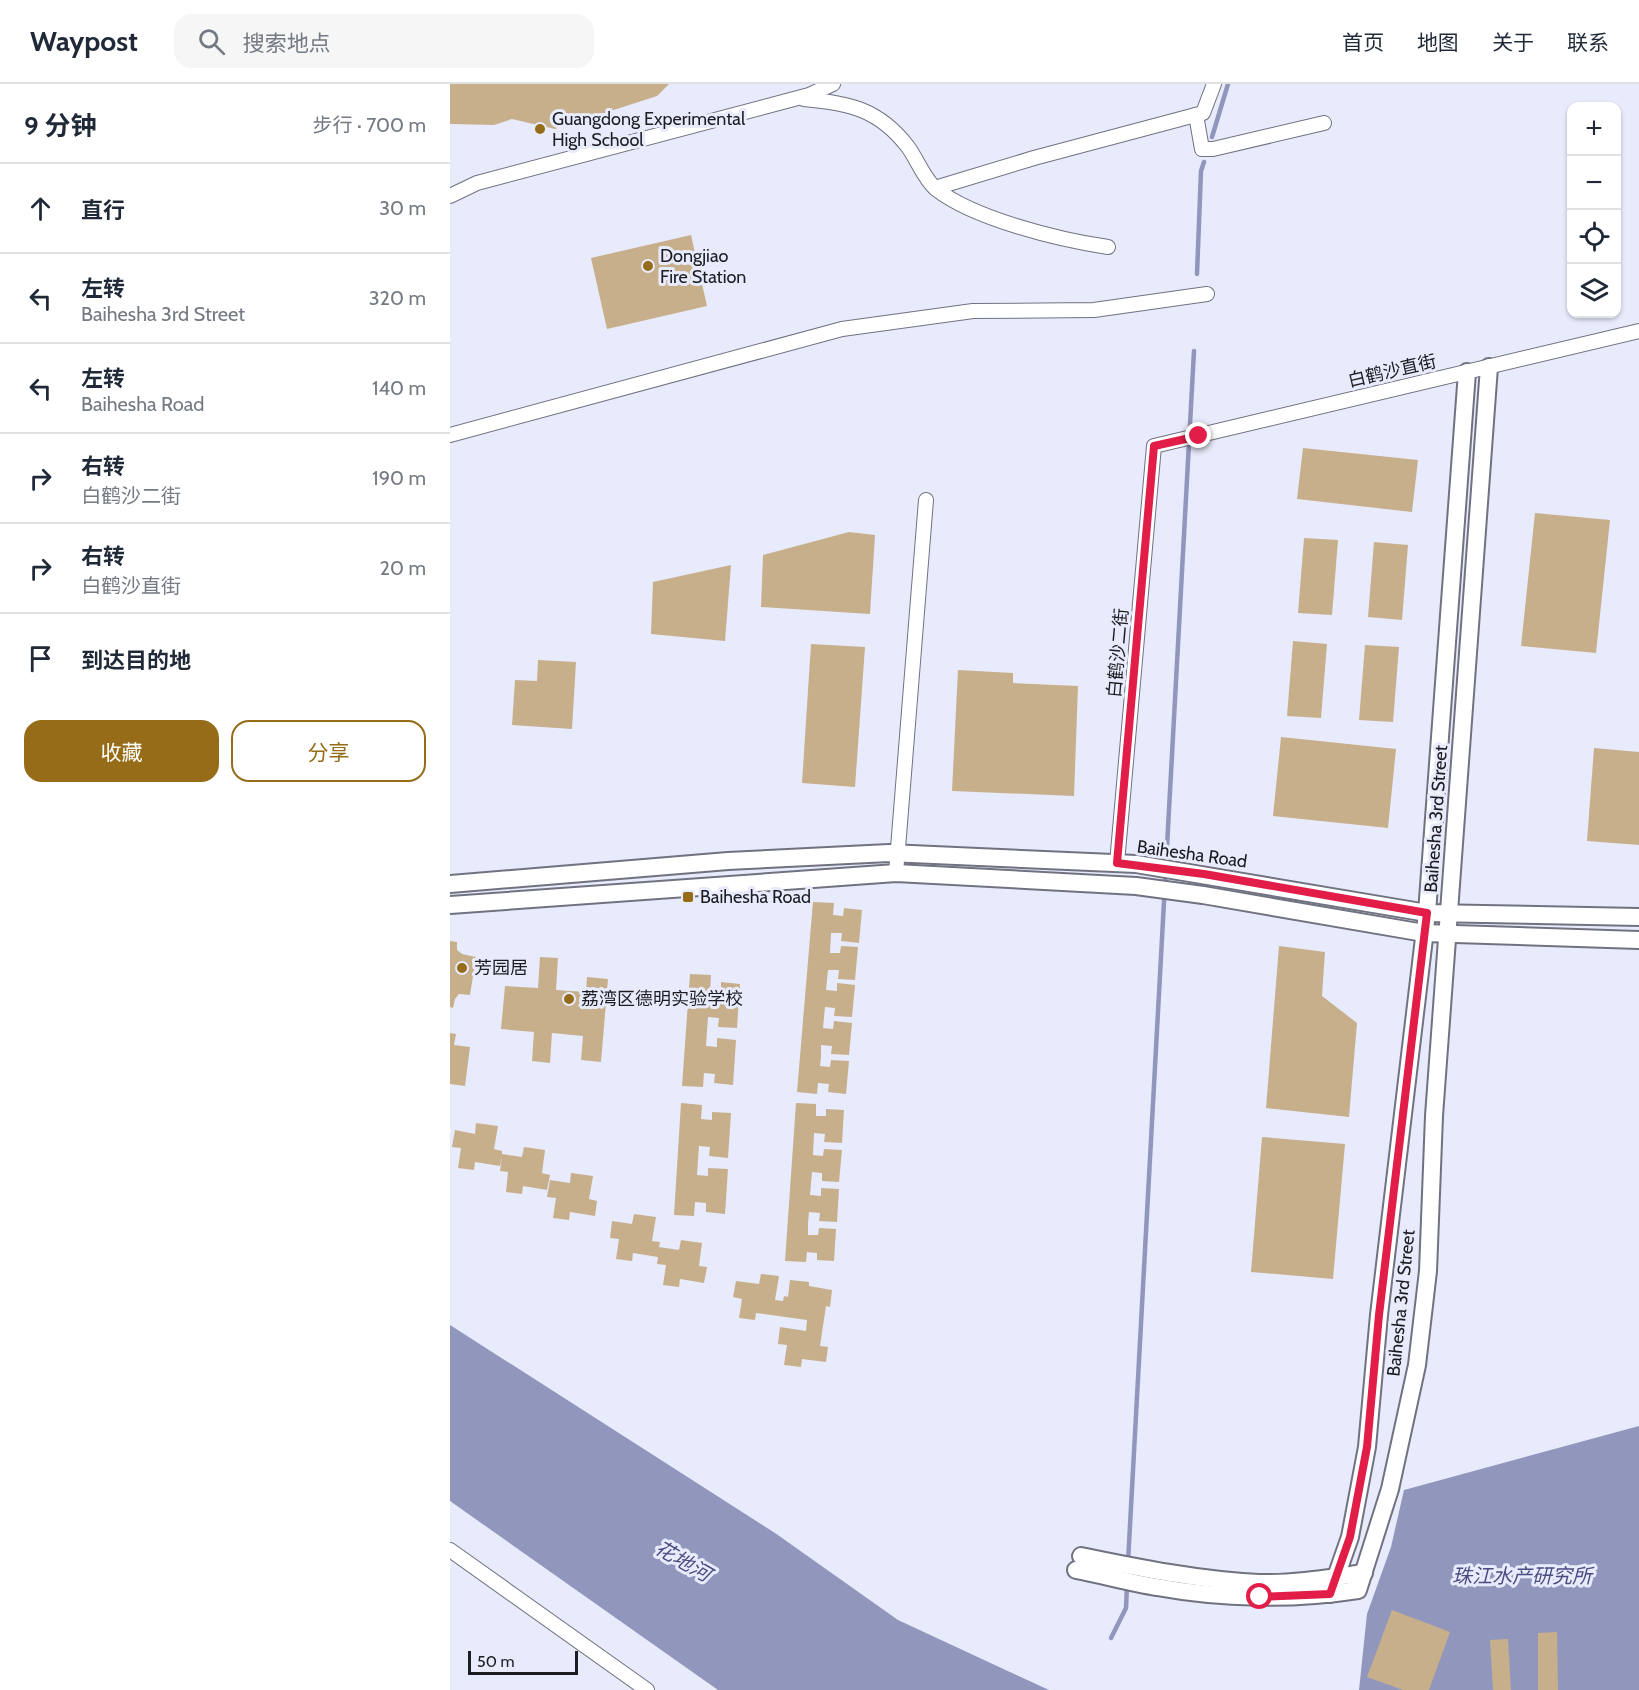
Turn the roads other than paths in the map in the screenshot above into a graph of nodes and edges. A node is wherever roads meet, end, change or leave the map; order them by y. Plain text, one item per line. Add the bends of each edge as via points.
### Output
1 (833, 84) edge
2 (1214, 84) edge
3 (796, 98) junction
4 (1196, 115) junction
5 (1324, 123) dead end
6 (934, 188) junction
7 (450, 196) edge
8 (1108, 248) dead end
9 (1207, 294) dead end
10 (1639, 331) edge
11 (1489, 367) junction
12 (1467, 372) junction
13 (450, 435) edge
14 (1154, 446) joint
15 (926, 500) dead end
16 (897, 853) junction
17 (1117, 863) junction
18 (896, 873) junction
19 (450, 884) edge
20 (450, 905) edge
21 (1427, 913) junction
22 (1449, 914) junction
23 (1639, 917) edge
24 (1424, 933) junction
25 (1447, 934) junction
26 (1639, 940) edge
27 (450, 1550) edge
28 (1086, 1565) dead end
29 (1364, 1573) junction
30 (1335, 1577) junction
31 (1157, 1580) junction
32 (1330, 1594) junction
33 (647, 1690) edge

1 - 3 street
2 - 4 street via 1203,113
3 - 6 street via 846,103 870,112 906,145
3 - 7 street via 477,183
4 - 5 street via 1202,149
4 - 6 street
6 - 8 street via 981,214
9 - 13 street via 1094,310 973,311 842,329
10 - 11 street, 白鹤沙直街
11 - 12 street, 白鹤沙直街
11 - 22 street, Baihesha 3rd Street
12 - 14 street, 白鹤沙直街
12 - 21 street, Baihesha 3rd Street
14 - 17 street, 白鹤沙二街
15 - 16 street
16 - 17 street, Baihesha Road
16 - 18 street
16 - 19 street, Baihesha Road via 718,862
17 - 21 street, Baihesha Road
18 - 20 street
18 - 24 street via 1136,886
21 - 22 street, Baihesha Road
21 - 24 street, Baihesha 3rd Street
22 - 23 street, Baihesha Road
22 - 25 street, Baihesha 3rd Street
24 - 25 street
24 - 30 street, Baihesha 3rd Street via 1367,1447 1350,1537
25 - 26 street
25 - 29 street, Baihesha 3rd Street via 1428,1271 1417,1365 1390,1489
27 - 33 street
28 - 31 street
29 - 30 street
29 - 32 street, Baihesha 3rd Street via 1359,1590
30 - 31 street via 1258,1583
30 - 32 street, Baihesha 3rd Street
31 - 32 street via 1260,1597

